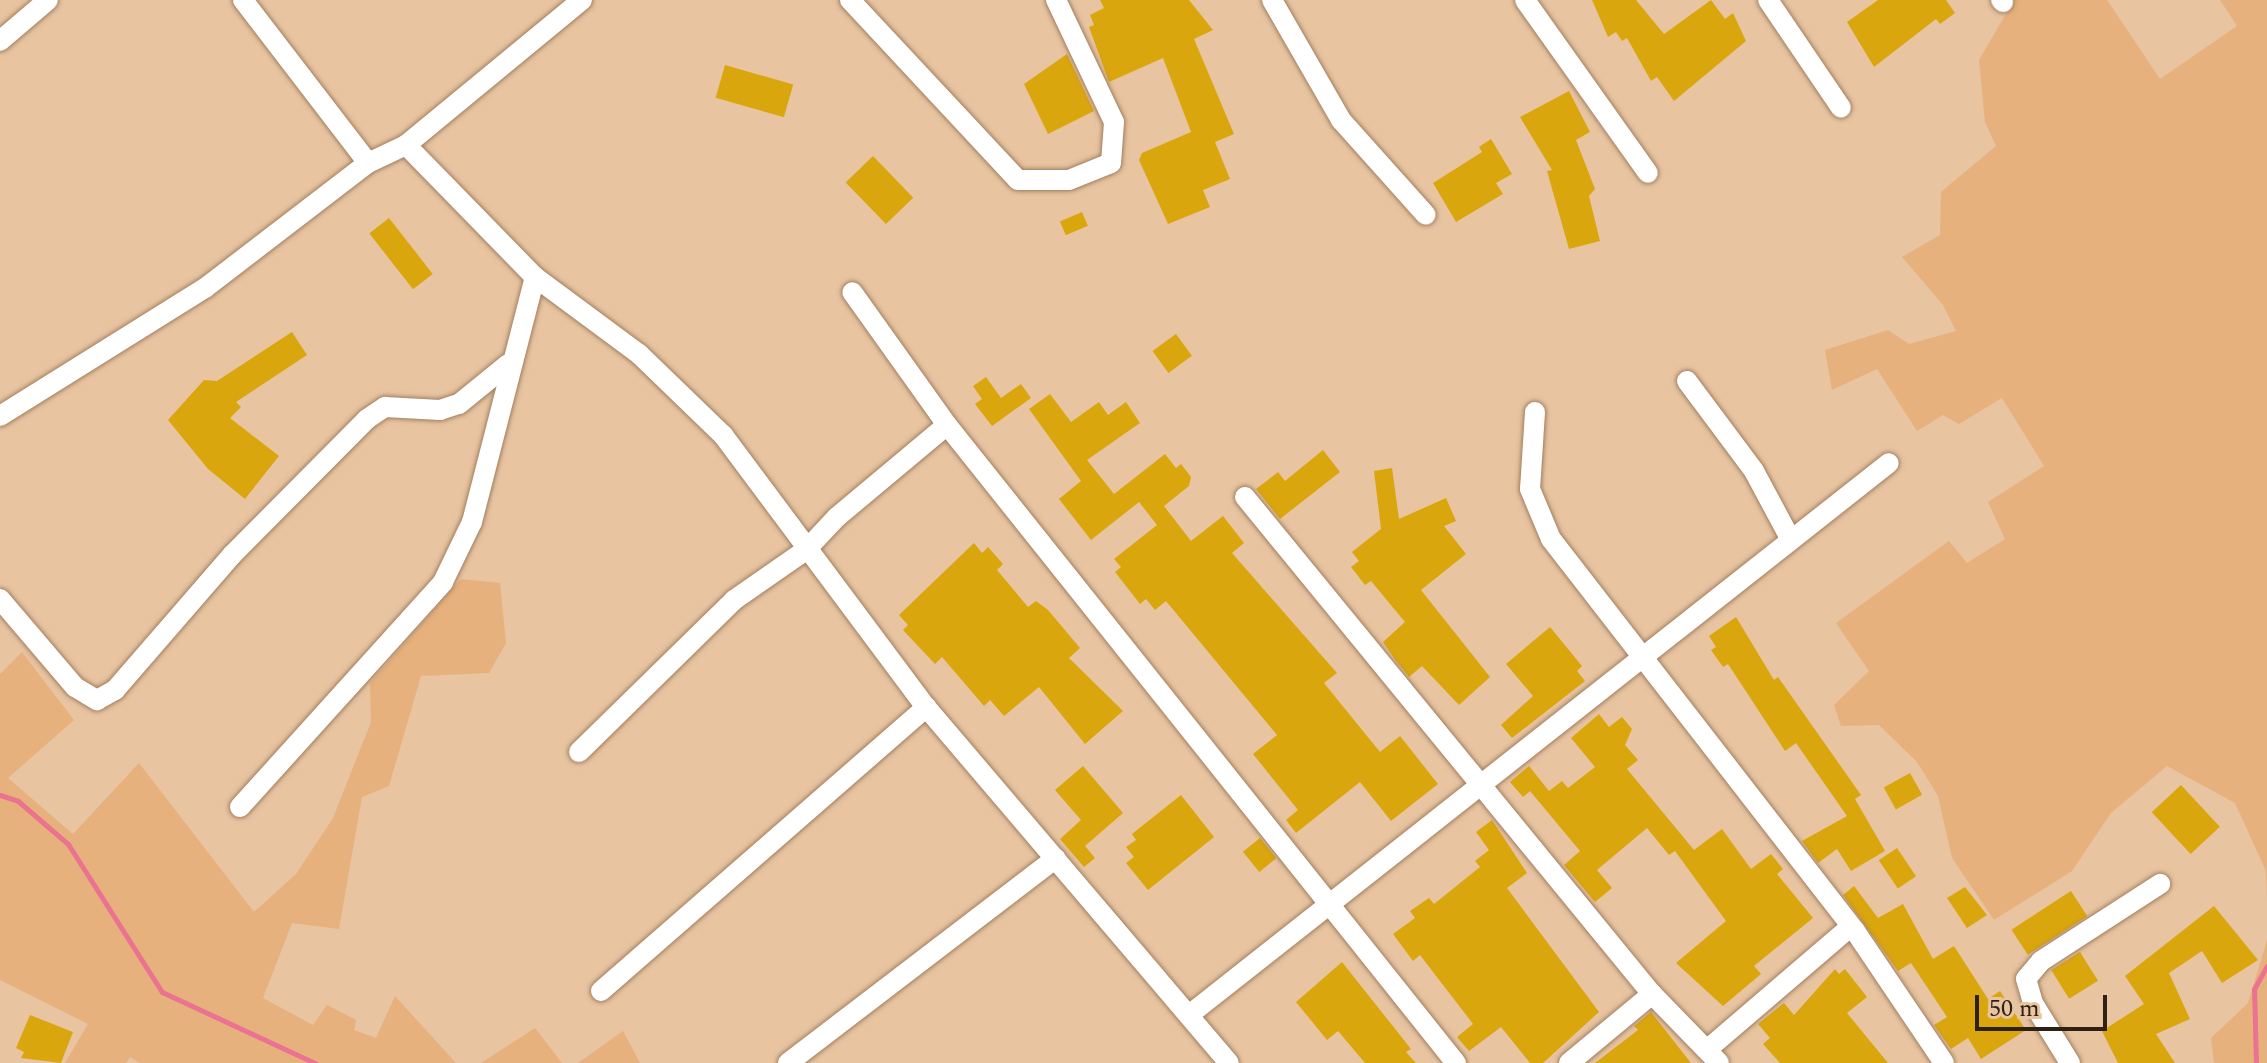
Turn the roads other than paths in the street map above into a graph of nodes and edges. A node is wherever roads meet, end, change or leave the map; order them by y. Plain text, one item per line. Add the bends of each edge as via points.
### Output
1 (48, 0) edge
2 (243, 0) edge
3 (582, 0) edge
4 (850, 0) edge
5 (1056, 0) edge
6 (1272, 0) edge
7 (1525, 0) edge
8 (1768, 0) edge
9 (0, 41) edge
10 (1841, 108) dead end
11 (406, 145) junction
12 (368, 163) junction
13 (1648, 173) dead end
14 (1426, 215) dead end
15 (535, 277) junction
16 (852, 292) dead end
17 (508, 364) junction
18 (1687, 381) dead end
19 (1535, 412) dead end
20 (0, 416) edge
21 (947, 425) junction
22 (1889, 463) dead end
23 (1245, 497) dead end
24 (1790, 538) junction
25 (806, 550) junction
26 (0, 599) edge
27 (1641, 653) junction
28 (926, 707) junction
29 (579, 752) dead end
30 (1486, 785) junction
31 (240, 807) dead end
32 (1056, 858) junction
33 (2160, 884) dead end
34 (1334, 904) junction
35 (1849, 928) junction
36 (601, 991) dead end
37 (1652, 994) junction
38 (1189, 1015) junction
39 (1714, 1055) edge
40 (788, 1063) edge
41 (1229, 1063) edge
42 (1456, 1063) edge
43 (1569, 1063) edge
44 (1944, 1063) edge
45 (2070, 1063) edge

1 - 9 street
2 - 12 street
3 - 11 street
4 - 5 street via 1018,180 1069,180 1111,163 1114,122
6 - 14 street via 1341,120
7 - 13 street
8 - 10 street
11 - 12 street
11 - 15 street
12 - 20 street via 205,288
15 - 17 street
15 - 25 street via 639,354 723,435
16 - 21 street
17 - 26 street via 459,404 440,410 385,407 367,419 232,555 115,690 97,700 75,687
17 - 31 street via 472,522 443,582
18 - 24 street via 1754,471
19 - 27 street via 1530,489 1536,515
21 - 25 street via 837,517
21 - 34 street
22 - 24 street
23 - 30 street
24 - 27 street
25 - 28 street
25 - 29 street via 734,600
27 - 30 street
27 - 35 street
28 - 32 street
28 - 36 street
30 - 34 street
30 - 37 street
32 - 38 street
32 - 40 street
33 - 45 street via 2041,961 2026,979 2033,1003
34 - 38 street
34 - 42 street
35 - 39 street
35 - 44 street
37 - 39 street
37 - 43 street
38 - 41 street

